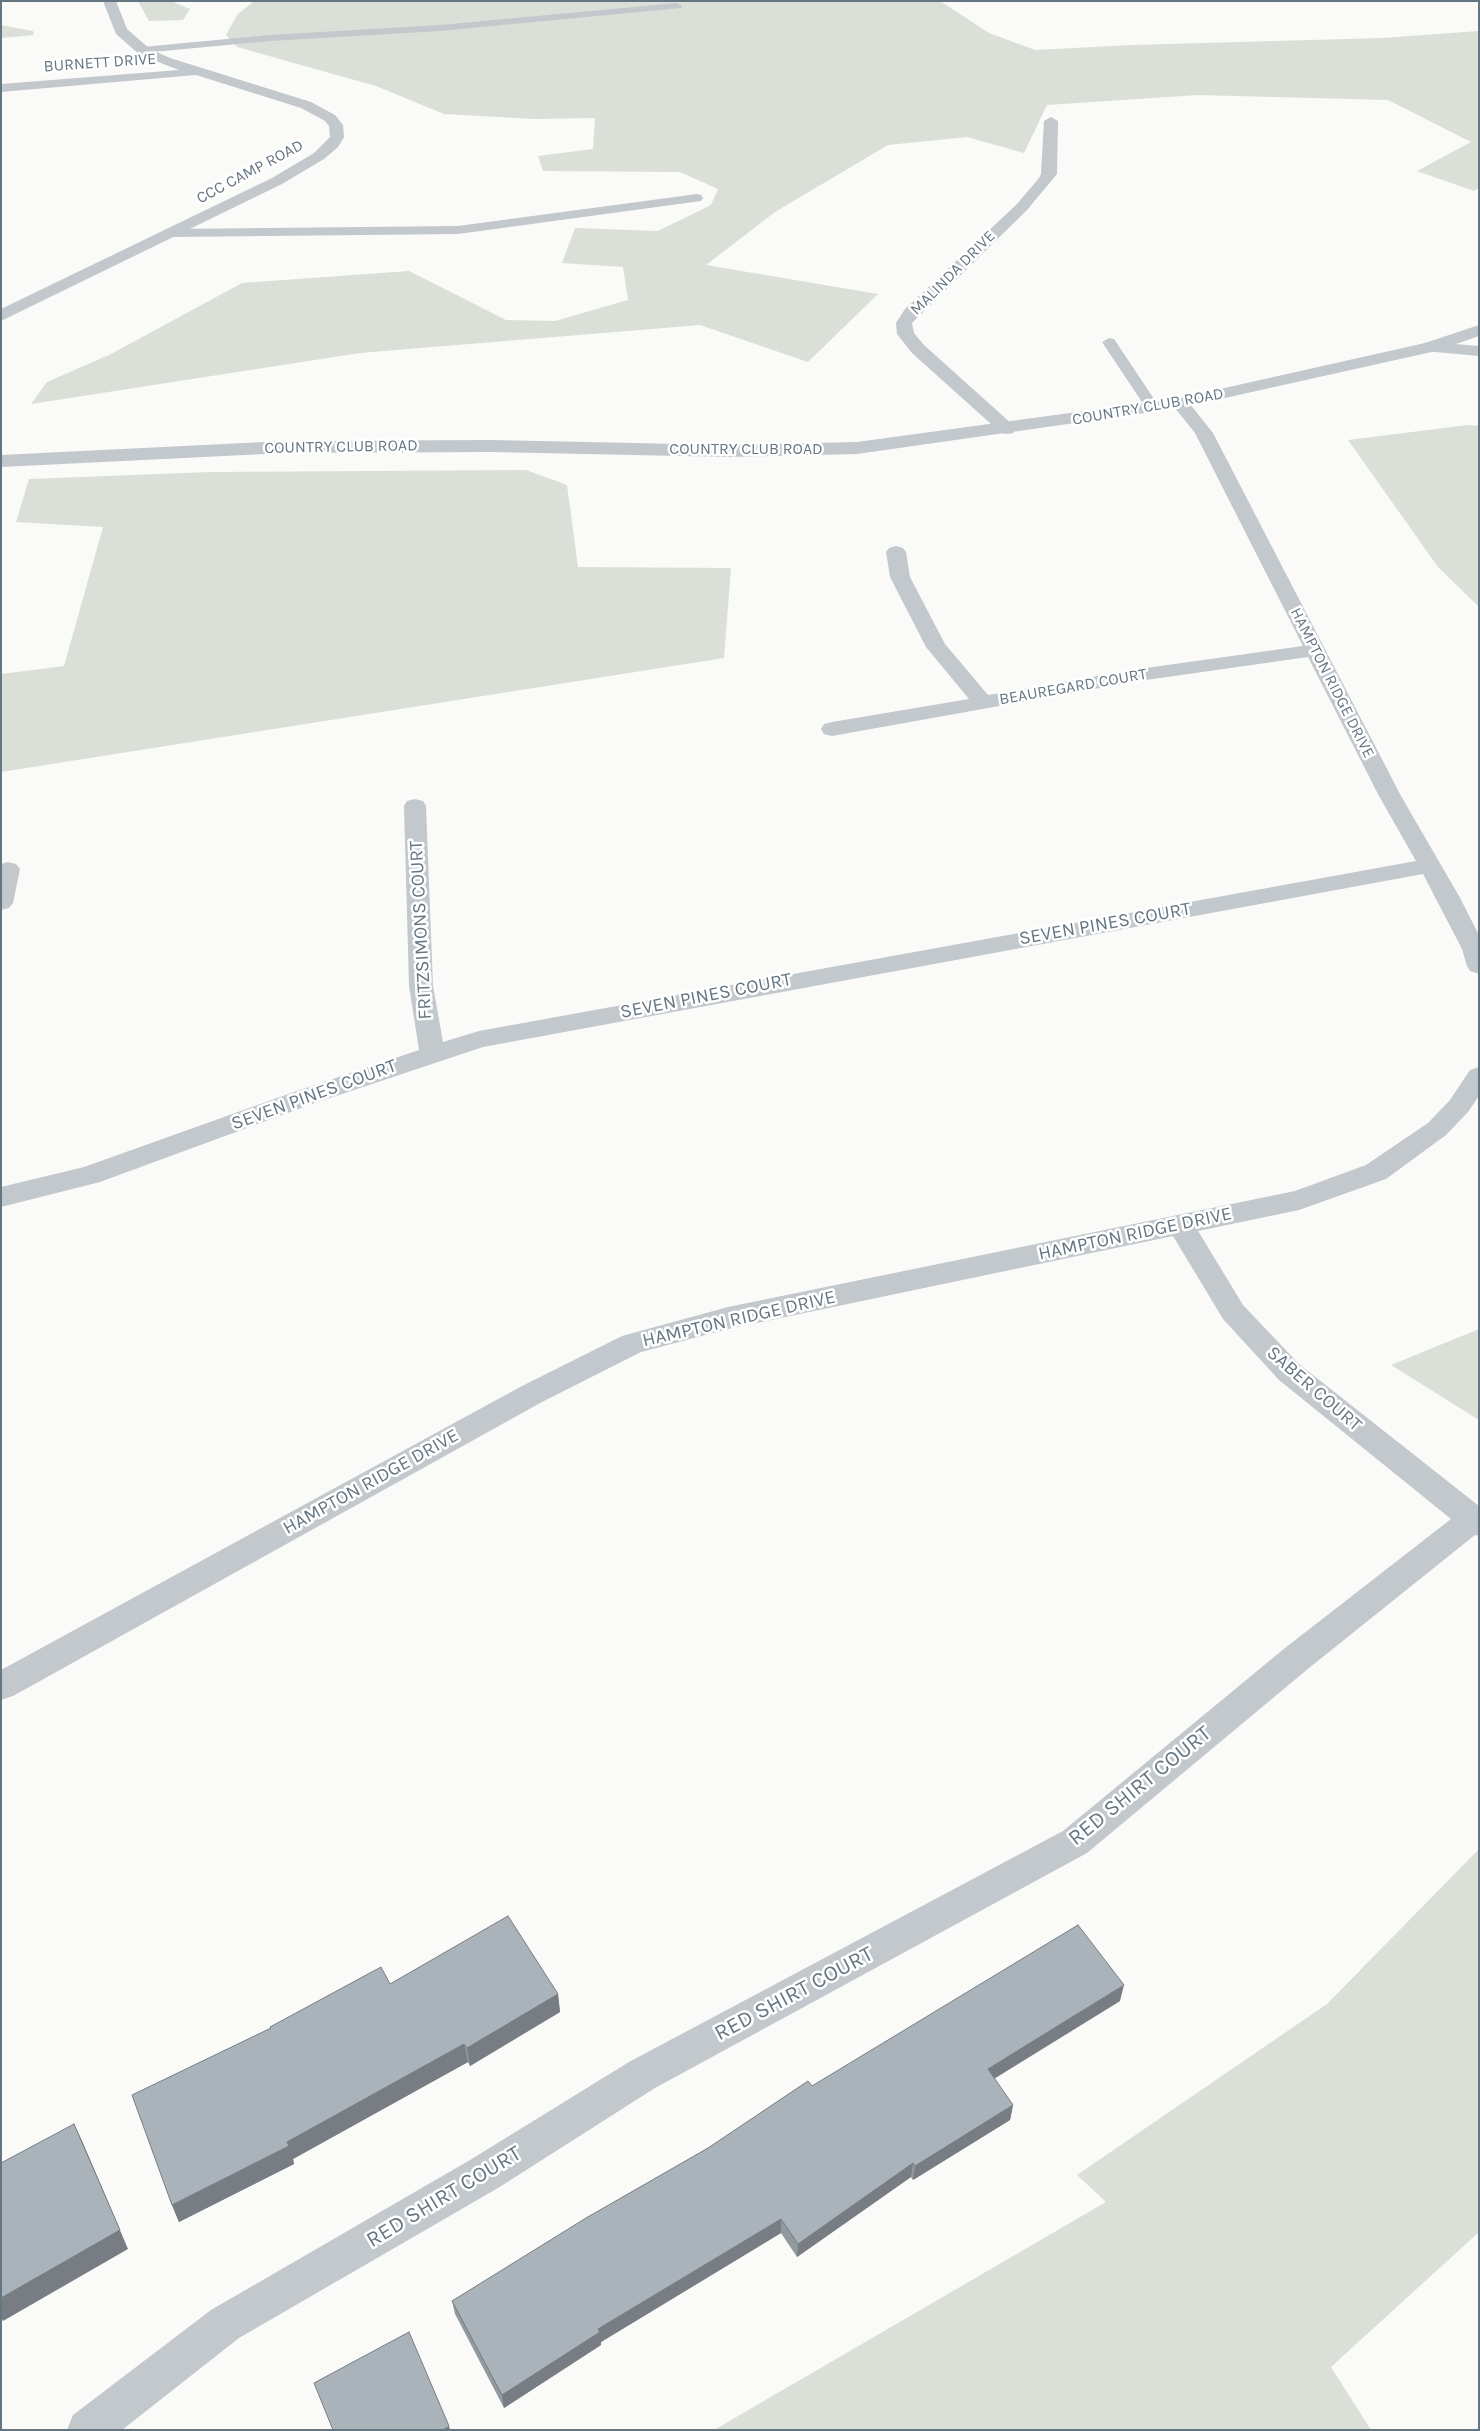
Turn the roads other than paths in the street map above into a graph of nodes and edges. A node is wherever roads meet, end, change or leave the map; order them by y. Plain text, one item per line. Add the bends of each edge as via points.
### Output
1 (109, 1) edge
2 (677, 6) dead end
3 (142, 50) junction
4 (201, 72) junction
5 (1, 88) edge
6 (1051, 121) dead end
7 (697, 198) dead end
8 (172, 233) junction
9 (1, 316) edge
10 (1479, 330) edge
11 (1109, 342) dead end
12 (1430, 346) junction
13 (1479, 351) edge
14 (1180, 404) junction
15 (1154, 408) junction
16 (1007, 429) junction
17 (1, 461) edge
18 (896, 552) dead end
19 (1315, 650) junction
20 (983, 702) junction
21 (832, 728) dead end
22 (415, 806) dead end
23 (1429, 866) junction
24 (8, 869) dead end
25 (1, 903) edge
26 (1479, 966) edge
27 (432, 1054) junction
28 (1479, 1076) edge
29 (1, 1198) edge
30 (1180, 1226) junction
31 (1476, 1522) edge
32 (1, 1686) edge
33 (88, 2430) edge

1 - 3 street, CCC CAMP ROAD via 121,31
2 - 3 lane via 431,29 270,38
3 - 4 street, CCC CAMP ROAD
4 - 5 street, BURNETT DRIVE
4 - 8 street, CCC CAMP ROAD via 306,105 330,118 337,133 333,144 308,164
6 - 16 street, MALINDA DRIVE via 1049,174 1044,181 1022,207 904,323 906,334 918,349
7 - 8 lane via 458,230
8 - 9 street, CCC CAMP ROAD
10 - 12 street, COUNTRY CLUB ROAD
11 - 15 lane
12 - 13 street
12 - 14 street, COUNTRY CLUB ROAD
14 - 15 street, COUNTRY CLUB ROAD
14 - 19 street, HAMPTON RIDGE DRIVE via 1204,433
15 - 16 street, COUNTRY CLUB ROAD
16 - 17 street, COUNTRY CLUB ROAD via 905,443 810,451 491,446 285,447
18 - 20 street via 900,577 926,630 936,647
19 - 20 street, BEAUREGARD COURT via 1139,675
19 - 23 street, HAMPTON RIDGE DRIVE
20 - 21 street, BEAUREGARD COURT
22 - 27 street, FRITZSIMONS COURT via 421,986
23 - 26 street, HAMPTON RIDGE DRIVE via 1474,949
23 - 27 street, SEVEN PINES COURT via 479,1039
24 - 25 street
27 - 29 street, SEVEN PINES COURT via 90,1176
28 - 30 street, HAMPTON RIDGE DRIVE via 1459,1106 1437,1129 1376,1172 1299,1200
30 - 31 street, SABER COURT via 1233,1312 1289,1372
30 - 32 street, HAMPTON RIDGE DRIVE via 728,1318 632,1344 532,1394
31 - 33 street, RED SHIRT COURT via 1297,1658 1075,1842 642,2075 484,2174 225,2324

